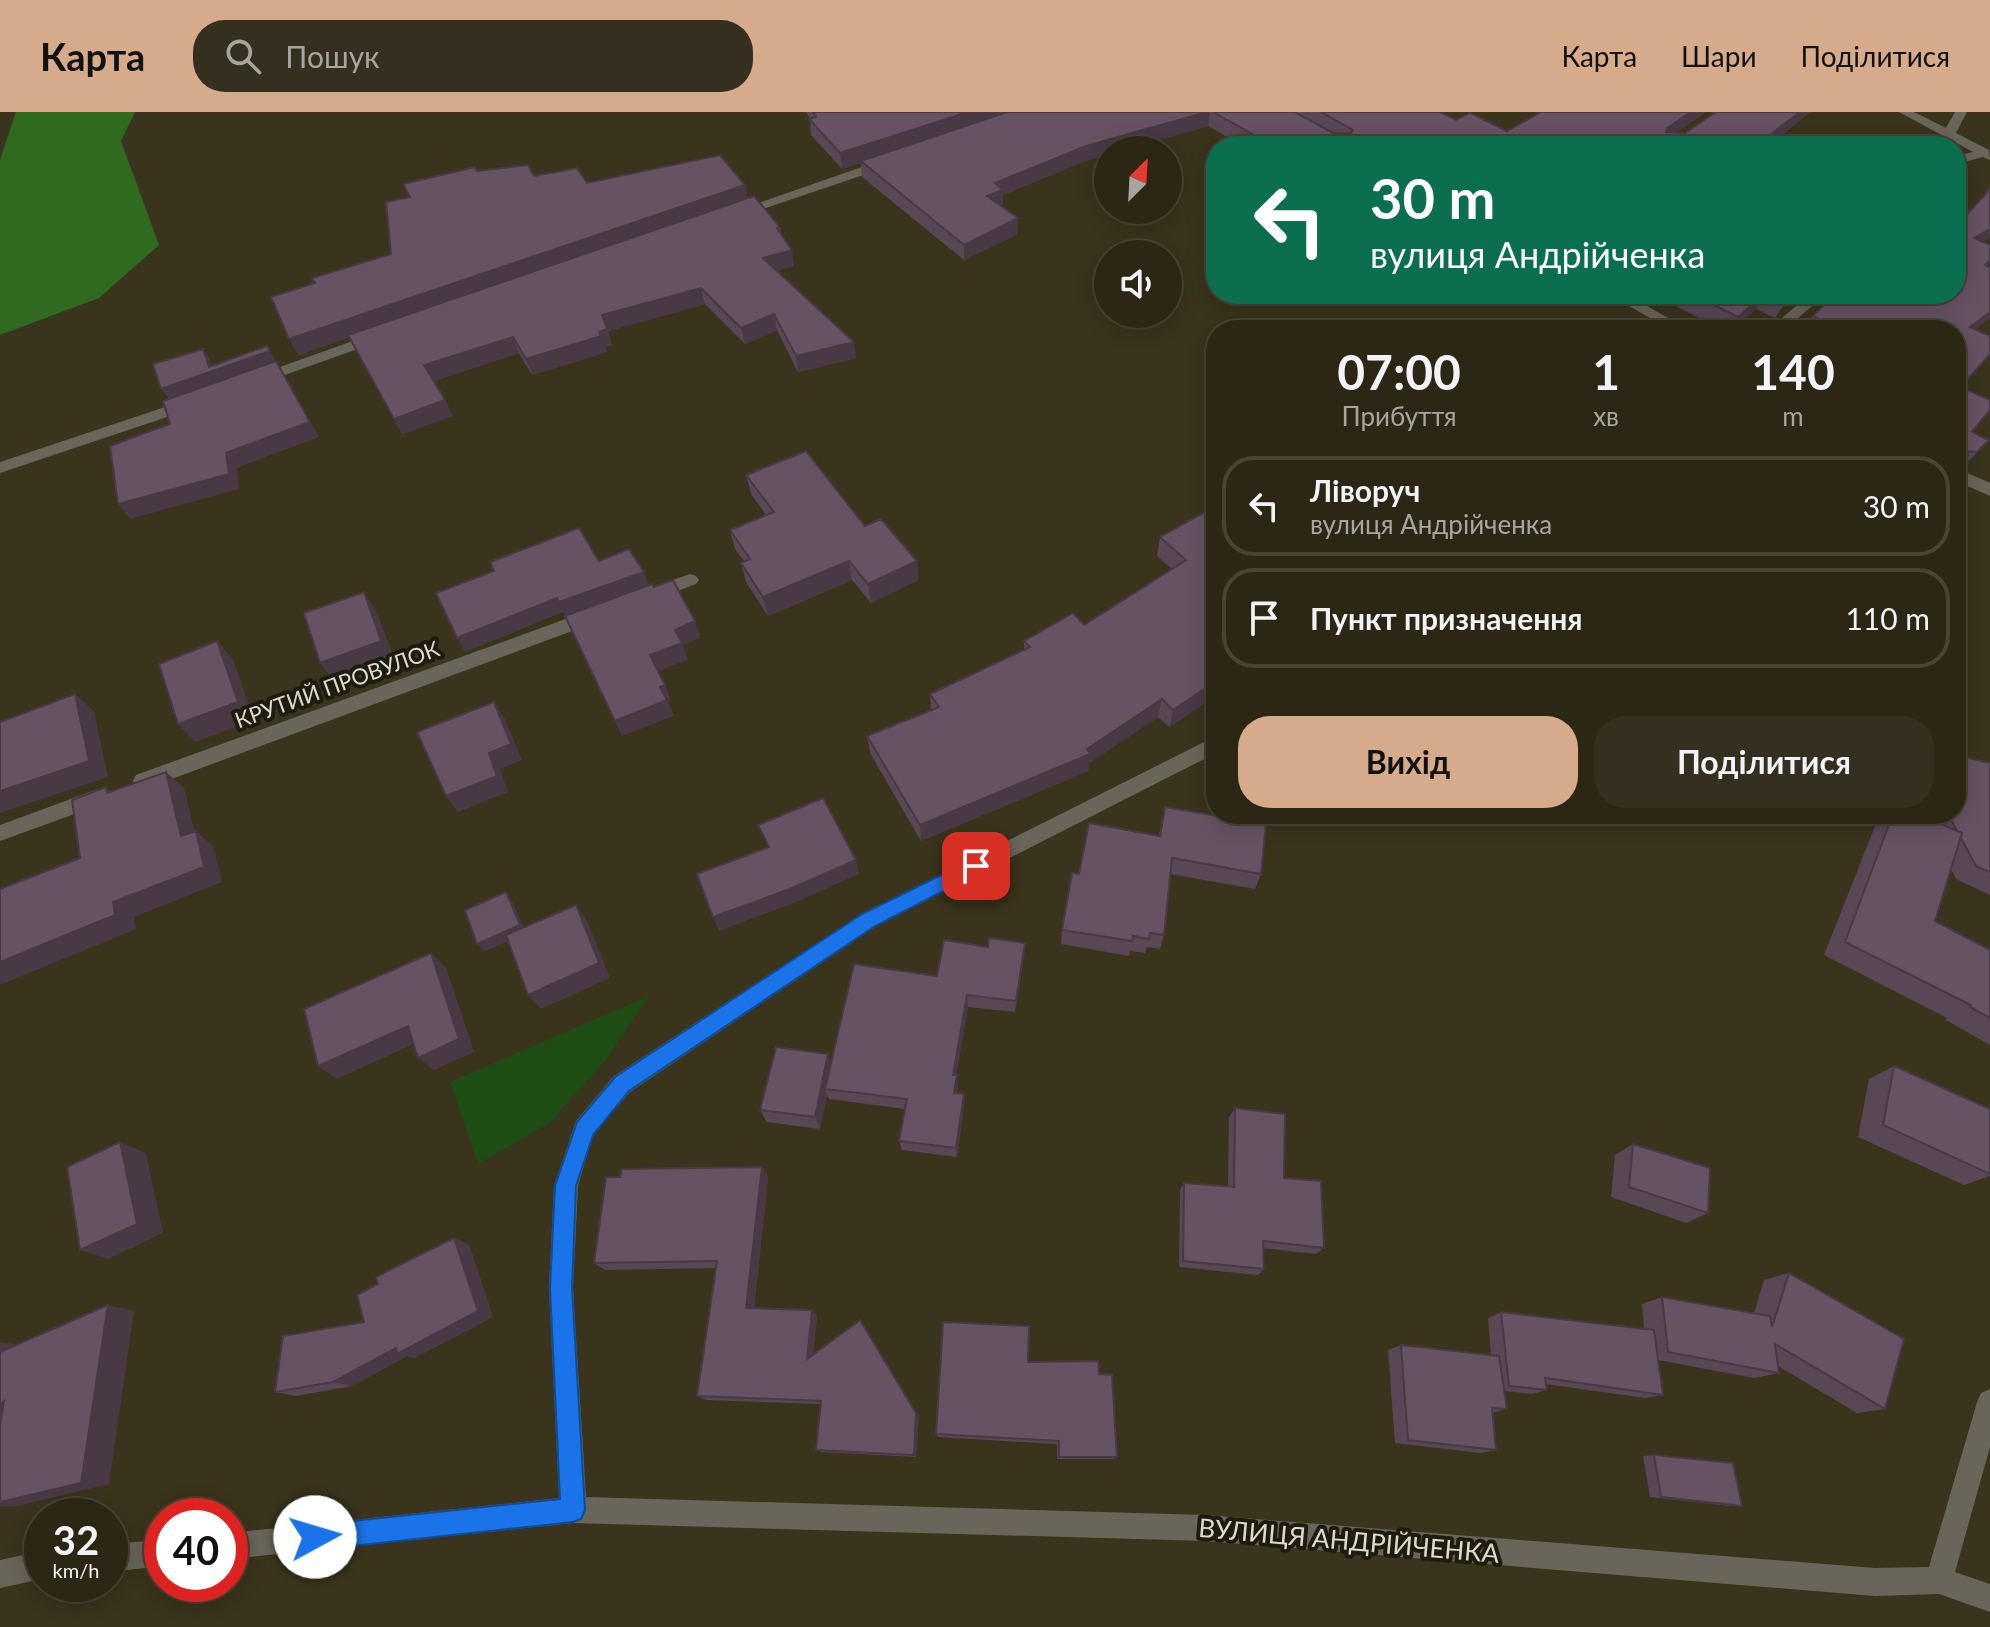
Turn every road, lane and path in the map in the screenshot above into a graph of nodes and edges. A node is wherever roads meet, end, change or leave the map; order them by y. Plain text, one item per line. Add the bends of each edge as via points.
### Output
1 (1905, 112) edge
2 (1961, 112) edge
3 (1950, 133) junction
4 (1955, 136) edge
5 (1966, 142) edge
6 (1988, 155) edge
7 (1966, 158) edge
8 (893, 160) edge
9 (729, 215) edge
10 (1634, 304) edge
11 (1807, 304) edge
12 (1663, 320) edge
13 (1787, 320) edge
14 (391, 332) edge
15 (247, 384) edge
16 (204, 399) edge
17 (0, 468) edge
18 (1966, 479) edge
19 (1990, 490) edge
20 (690, 580) dead end
21 (1206, 749) edge
22 (0, 833) edge
23 (1990, 1402) edge
24 (573, 1510) junction
25 (248, 1544) edge
26 (24, 1569) edge
27 (0, 1574) edge
28 (1939, 1580) junction
29 (1990, 1598) edge

1 - 3 street
2 - 3 street
3 - 4 street
5 - 6 street
6 - 7 street
8 - 9 street
10 - 12 street
11 - 13 street
14 - 15 street
16 - 17 street
18 - 19 street
20 - 22 street, КРУТИЙ ПРОВУЛОК
21 - 24 street via 869,920 622,1084 584,1129 566,1186 561,1288
23 - 28 street
24 - 25 street, ВУЛИЦЯ АНДРІЙЧЕНКА
24 - 28 street, ВУЛИЦЯ АНДРІЙЧЕНКА via 1205,1528 1875,1582
26 - 27 street
28 - 29 street

